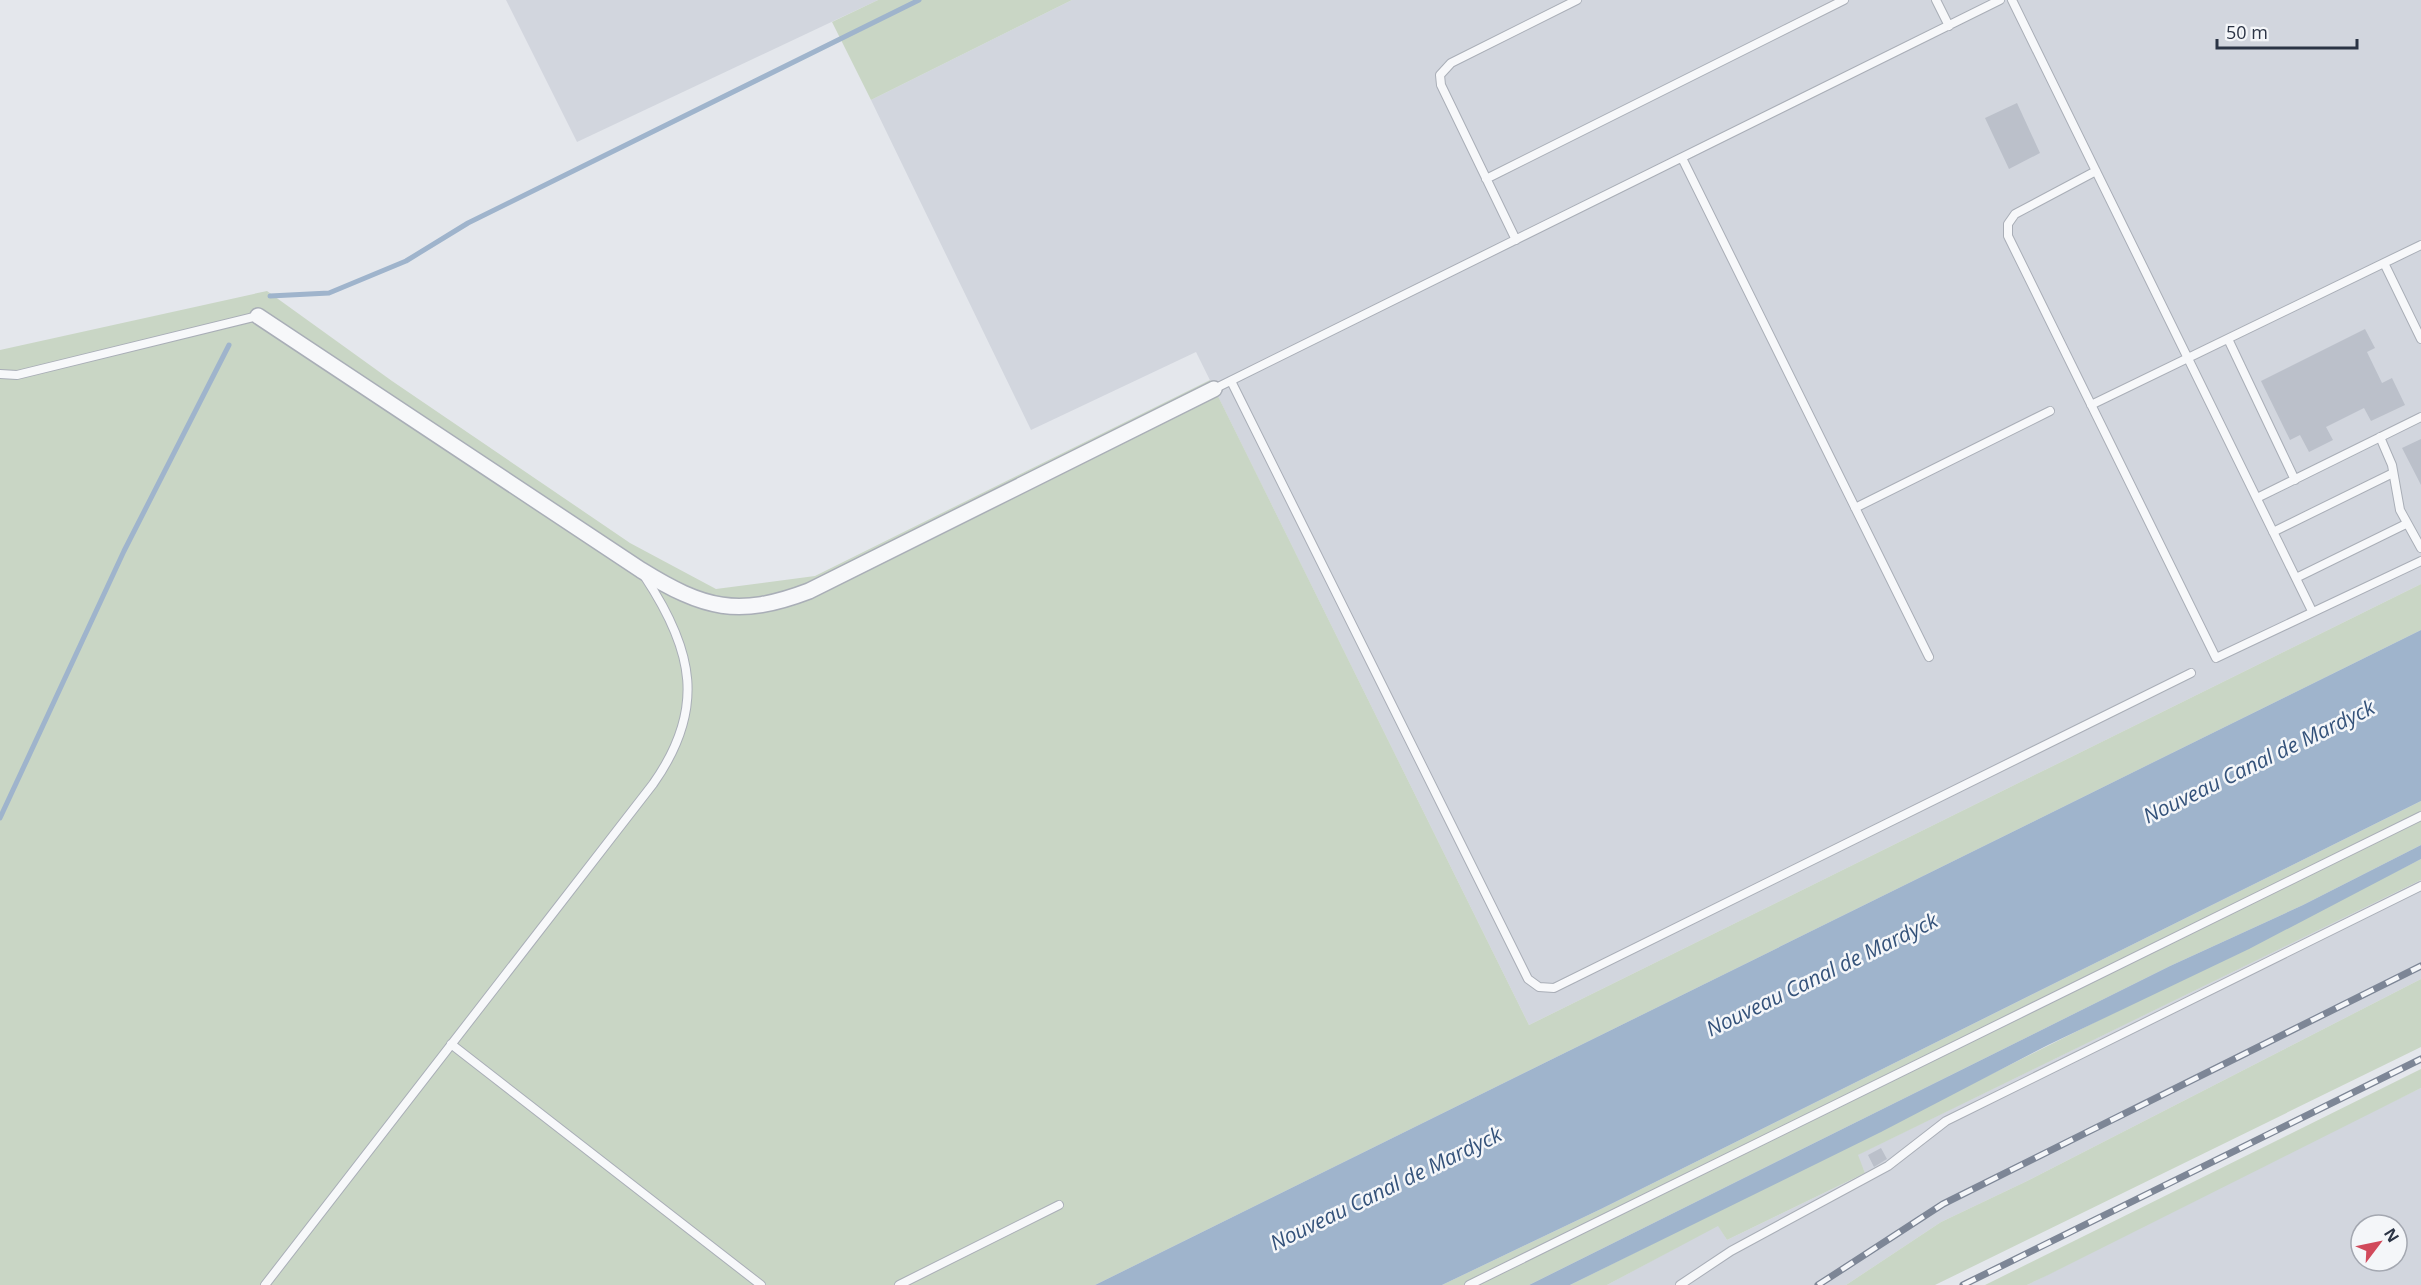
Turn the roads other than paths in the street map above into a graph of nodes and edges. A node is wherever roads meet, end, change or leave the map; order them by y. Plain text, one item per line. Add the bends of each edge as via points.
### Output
1 (1577, 0) edge
2 (1844, 0) edge
3 (1936, 0) edge
4 (2000, 0) edge
5 (2012, 0) edge
6 (1949, 26) junction
7 (1682, 158) junction
8 (2096, 171) junction
9 (1486, 179) junction
10 (1516, 240) junction
11 (2421, 245) edge
12 (2384, 263) junction
13 (258, 316) joint
14 (2228, 339) junction
15 (2421, 339) edge
16 (2188, 358) junction
17 (0, 374) edge
18 (1231, 381) junction
19 (1214, 389) joint
20 (2091, 405) junction
21 (2050, 411) dead end
22 (2421, 417) edge
23 (2380, 437) junction
24 (2393, 473) junction
25 (2295, 480) junction
26 (2257, 498) junction
27 (1855, 508) junction
28 (2406, 524) junction
29 (2273, 532) junction
30 (2421, 548) edge
31 (2421, 561) edge
32 (641, 570) junction
33 (2296, 578) junction
34 (2312, 611) junction
35 (1929, 657) dead end
36 (2191, 673) dead end
37 (2421, 816) edge
38 (2421, 886) edge
39 (452, 1044) junction
40 (1059, 1205) dead end
41 (265, 1285) edge
42 (761, 1285) edge
43 (899, 1285) edge
44 (1469, 1285) edge
45 (1680, 1285) edge

1 - 9 lane via 1442,71 1441,85
2 - 9 lane
3 - 6 lane
4 - 6 lane
5 - 8 lane
6 - 7 lane
7 - 10 lane
7 - 27 lane
8 - 16 lane
8 - 20 lane via 2022,209 2011,218 2007,230
9 - 10 lane
10 - 18 lane
11 - 12 lane
12 - 14 lane
12 - 15 lane
13 - 17 lane via 17,375
13 - 32 street
14 - 16 lane
14 - 25 lane
16 - 20 lane
16 - 26 lane
18 - 19 lane
18 - 36 lane via 1528,979 1539,987 1554,988
19 - 32 street via 788,599 744,608 716,605 687,596
20 - 34 lane via 2216,658
21 - 27 lane
22 - 23 lane
23 - 24 lane
23 - 25 lane
24 - 28 lane
24 - 29 lane
25 - 26 lane
26 - 29 lane
27 - 35 lane
28 - 30 lane
28 - 33 lane
29 - 33 lane
31 - 34 lane
32 - 39 lane via 671,620 682,650 688,697 679,742 653,784
33 - 34 lane
37 - 44 lane
38 - 45 lane via 1946,1121 1888,1166 1731,1251
39 - 41 lane
39 - 42 lane
40 - 43 lane

